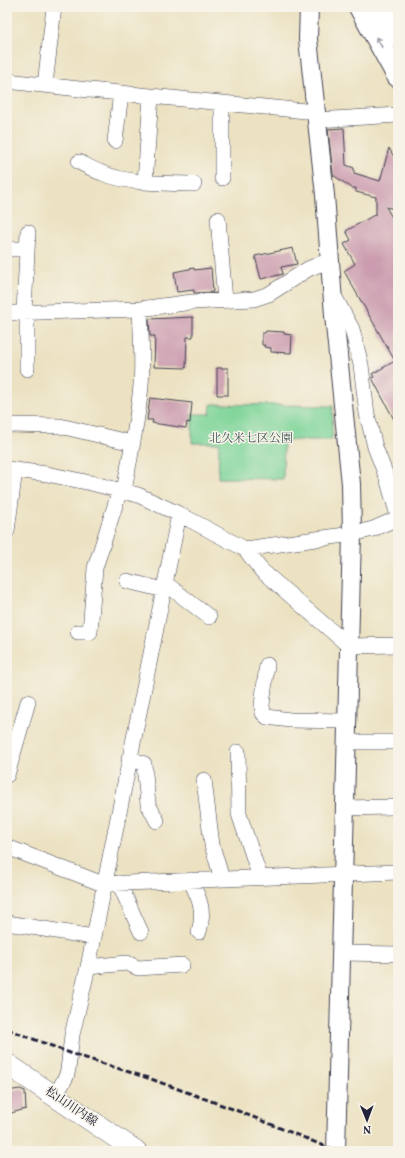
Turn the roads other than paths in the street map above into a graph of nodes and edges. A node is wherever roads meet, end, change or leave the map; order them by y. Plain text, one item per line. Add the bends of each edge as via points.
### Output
1 (54, 7) edge
2 (360, 7) edge
3 (383, 7) edge
4 (309, 8) edge
5 (398, 35) edge
6 (398, 76) edge
7 (7, 81) edge
8 (45, 85) junction
9 (121, 93) junction
10 (151, 96) junction
11 (222, 103) junction
12 (317, 116) junction
13 (398, 116) edge
14 (115, 141) dead end
15 (79, 162) dead end
16 (222, 178) dead end
17 (145, 182) junction
18 (194, 184) dead end
19 (218, 219) dead end
20 (28, 232) dead end
21 (7, 249) edge
22 (27, 249) junction
23 (330, 260) junction
24 (333, 294) junction
25 (225, 300) junction
26 (140, 309) junction
27 (25, 312) junction
28 (7, 313) edge
29 (27, 369) dead end
30 (7, 425) edge
31 (132, 443) junction
32 (11, 470) edge
33 (122, 491) junction
34 (179, 514) junction
35 (398, 517) edge
36 (7, 532) edge
37 (352, 534) junction
38 (245, 549) junction
39 (127, 581) dead end
40 (165, 586) junction
41 (209, 618) dead end
42 (78, 632) dead end
43 (398, 645) edge
44 (349, 646) junction
45 (267, 665) dead end
46 (28, 702) dead end
47 (347, 721) junction
48 (346, 742) junction
49 (398, 742) edge
50 (238, 752) dead end
51 (129, 758) junction
52 (7, 775) edge
53 (204, 780) dead end
54 (392, 807) dead end
55 (344, 808) junction
56 (157, 821) dead end
57 (7, 847) edge
58 (398, 872) edge
59 (343, 874) junction
60 (260, 877) junction
61 (222, 879) junction
62 (190, 880) junction
63 (119, 883) junction
64 (103, 884) junction
65 (7, 923) edge
66 (141, 932) dead end
67 (199, 932) dead end
68 (93, 937) junction
69 (341, 953) junction
70 (398, 954) edge
71 (182, 965) dead end
72 (88, 966) junction
73 (7, 1064) edge
74 (55, 1096) junction
75 (136, 1151) edge
76 (336, 1151) edge

1 - 8 street
6 -> 2 highway
3 - 5 highway
4 - 12 street via 308,40
7 - 8 street
8 - 9 street
9 - 10 street
9 - 14 street
10 - 11 street
10 - 17 street
11 - 12 street
11 - 16 street
12 - 13 street
12 - 23 street
15 - 17 street via 103,174
17 - 18 street
19 - 25 street
20 - 22 street
21 - 22 street
22 - 27 street
23 - 24 street
23 - 25 street via 308,269 269,294 254,299
24 - 35 street via 352,329 375,447
24 - 37 street via 350,476
25 - 26 street
26 - 27 street
26 - 31 street via 141,385
27 - 28 street
27 - 29 street
30 - 31 street via 60,426
31 - 33 street
32 - 33 street via 47,474
32 - 36 street
33 - 34 street via 138,495
33 - 42 street via 89,567 90,632
34 - 38 street
34 - 40 street
35 - 37 street via 374,529
37 - 38 street
37 - 44 street
38 - 44 street via 262,570
39 - 40 street
40 - 41 street
40 - 51 street
43 - 44 street
44 - 47 street
45 - 47 street via 262,705 263,713 267,717
46 - 52 street
47 - 48 street
48 - 49 street
48 - 55 street
50 - 60 street via 239,814
51 - 56 street via 144,764 148,804
51 - 64 street
53 - 61 street via 212,845
54 - 55 street
55 - 59 street
57 - 64 street
58 - 59 street
59 - 60 street
59 - 69 street
60 - 61 street
61 - 62 street
62 - 63 street
62 - 67 street via 202,907
63 - 64 street
63 - 66 street
64 - 68 street
65 - 68 street
68 - 72 street
69 - 70 street
69 - 76 street
71 - 72 street via 138,968 127,963
72 - 74 street via 72,1035 66,1078
73 - 74 main road, 松山川内線
74 - 75 main road, 松山川内線

